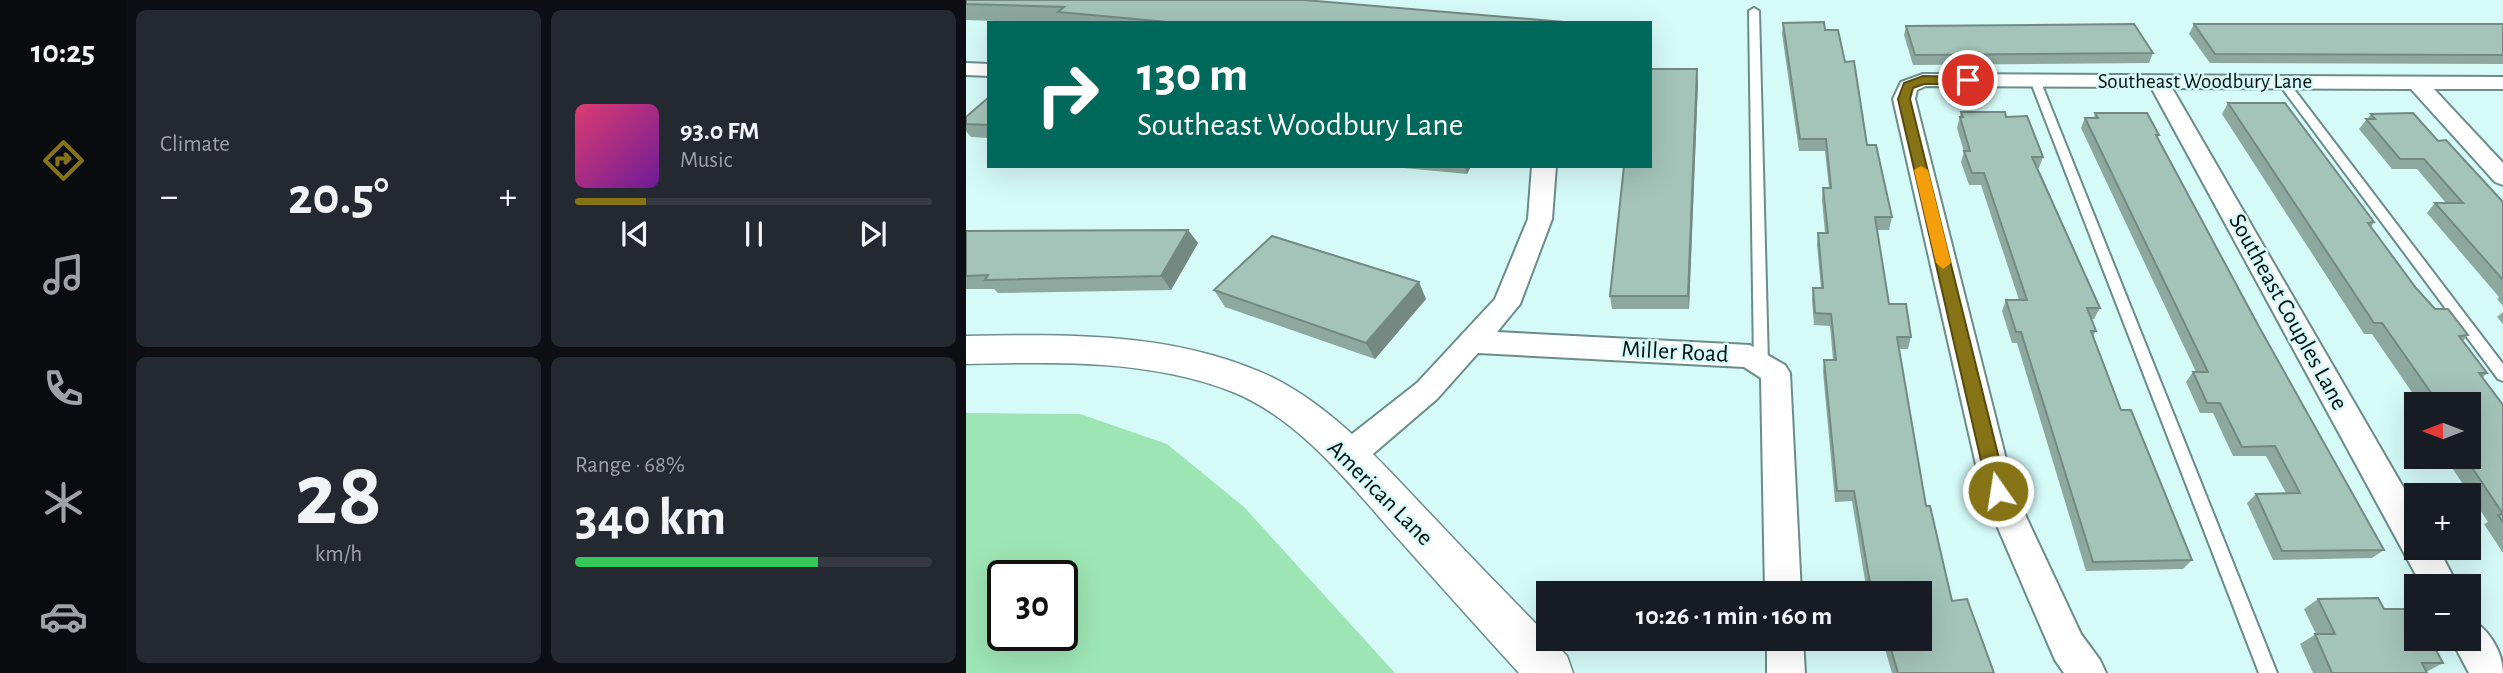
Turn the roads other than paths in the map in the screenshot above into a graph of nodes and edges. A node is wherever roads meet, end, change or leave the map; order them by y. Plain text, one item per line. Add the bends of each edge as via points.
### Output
1 (1754, 11) dead end
2 (966, 69) edge
3 (987, 70) edge
4 (2035, 80) junction
5 (2158, 81) junction
6 (2283, 82) junction
7 (2416, 82) junction
8 (2503, 83) edge
9 (1544, 168) edge
10 (2503, 177) edge
11 (1475, 342) junction
12 (966, 350) edge
13 (1761, 363) junction
14 (2503, 375) edge
15 (1349, 456) junction
16 (2404, 520) edge
17 (1783, 581) edge
18 (1785, 651) edge
19 (2477, 651) edge
20 (1550, 673) edge
21 (1786, 673) edge
22 (2087, 673) edge
23 (2268, 673) edge
24 (2489, 673) edge

1 - 13 lane
2 - 3 street
4 - 5 street, Southeast Woodbury Lane
4 - 22 street, Southeast Woodbury Lane via 1923,80 1908,86 1904,99 1998,491 2068,647
4 - 23 lane
5 - 6 street, Southeast Woodbury Lane
5 - 16 street, Southeast Couples Lane
6 - 7 street, Southeast Woodbury Lane
6 - 14 lane
7 - 8 street, Southeast Woodbury Lane
7 - 10 street
9 - 11 street via 1540,219 1506,304
11 - 13 street, Miller Road via 1750,356
11 - 15 street via 1427,391
12 - 15 street, American Lane via 1086,349 1158,358 1213,373 1249,383 1281,402
13 - 17 street, Miller Road via 1774,373
15 - 20 street, American Lane
18 - 21 street
19 - 24 street

